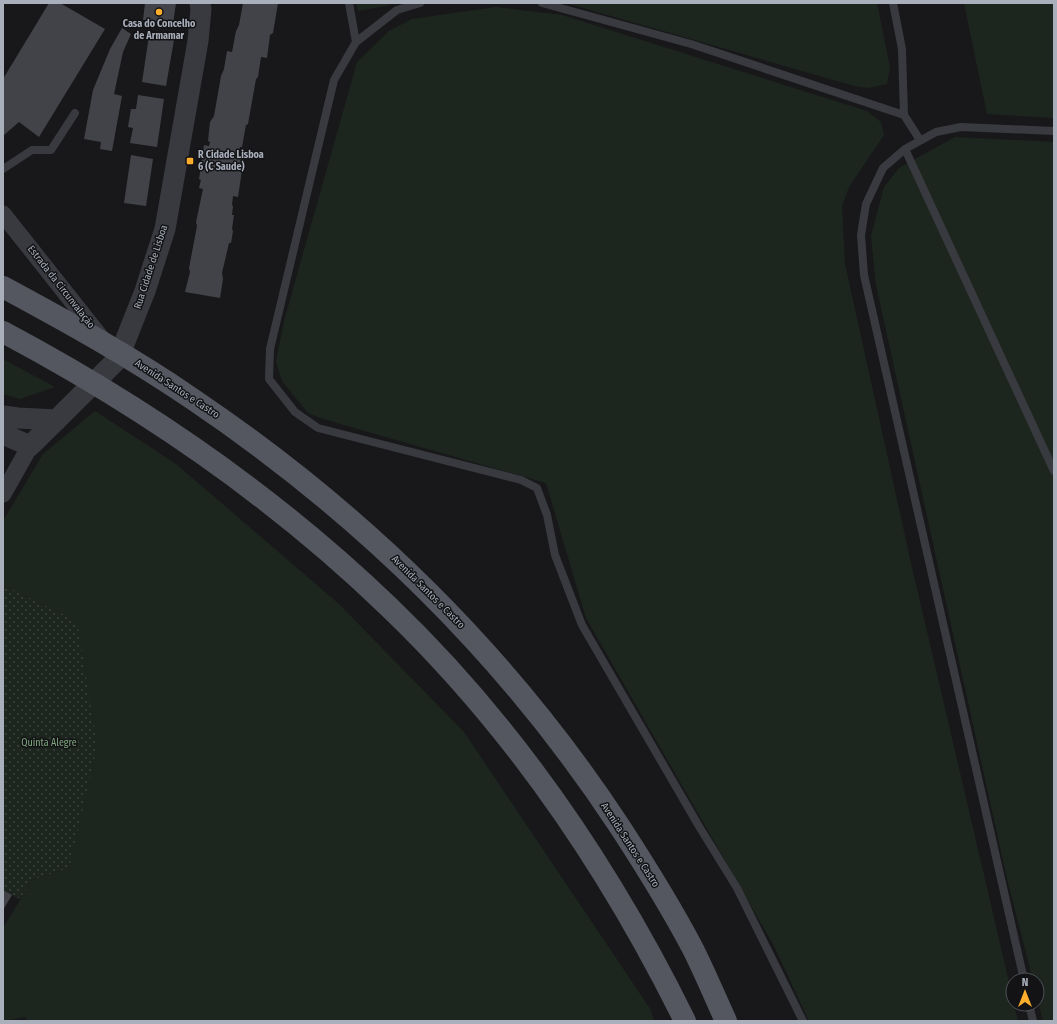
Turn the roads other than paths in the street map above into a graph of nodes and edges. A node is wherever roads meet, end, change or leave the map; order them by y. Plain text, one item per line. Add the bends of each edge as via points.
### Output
1 (349, 3) edge
2 (420, 3) edge
3 (542, 3) edge
4 (893, 3) edge
5 (202, 5) edge
6 (356, 42) junction
7 (75, 114) dead end
8 (904, 115) junction
9 (1054, 131) edge
10 (920, 140) junction
11 (905, 149) junction
12 (3, 169) edge
13 (3, 214) edge
14 (3, 287) edge
15 (3, 332) edge
16 (118, 359) junction
17 (3, 416) edge
18 (57, 420) junction
19 (3, 434) edge
20 (30, 446) junction
21 (1054, 471) edge
22 (3, 494) edge
23 (1022, 972) edge
24 (685, 1021) edge
25 (726, 1021) edge
26 (803, 1021) edge

1 - 6 lane
2 - 6 lane via 397,10
3 - 8 lane via 691,44
4 - 8 lane via 902,50
5 - 16 street, Rua Cidade de Lisboa via 165,228 145,290
6 - 26 lane via 334,80 270,348 269,379 295,412 318,428 521,480 537,488 547,515 555,555 582,625 737,888
7 - 12 lane via 51,150 32,150
8 - 10 lane
9 - 10 lane via 961,128 936,132
10 - 11 lane
11 - 21 lane
11 - 23 lane via 883,168 866,204 862,235 864,275
13 - 16 street, Estrada da Circunvalação
14 - 25 main road, Avenida Santos e Castro via 102,342 212,412 344,513 418,581 467,632 534,710 603,802 639,857 686,938
15 - 24 main road via 82,375 190,444 263,498 331,554 391,609 454,675 504,734 571,824 632,920
16 - 18 street, Rua Cidade de Lisboa
17 - 18 street
18 - 20 street, Rua Cidade de Lisboa
19 - 20 street
20 - 22 street

